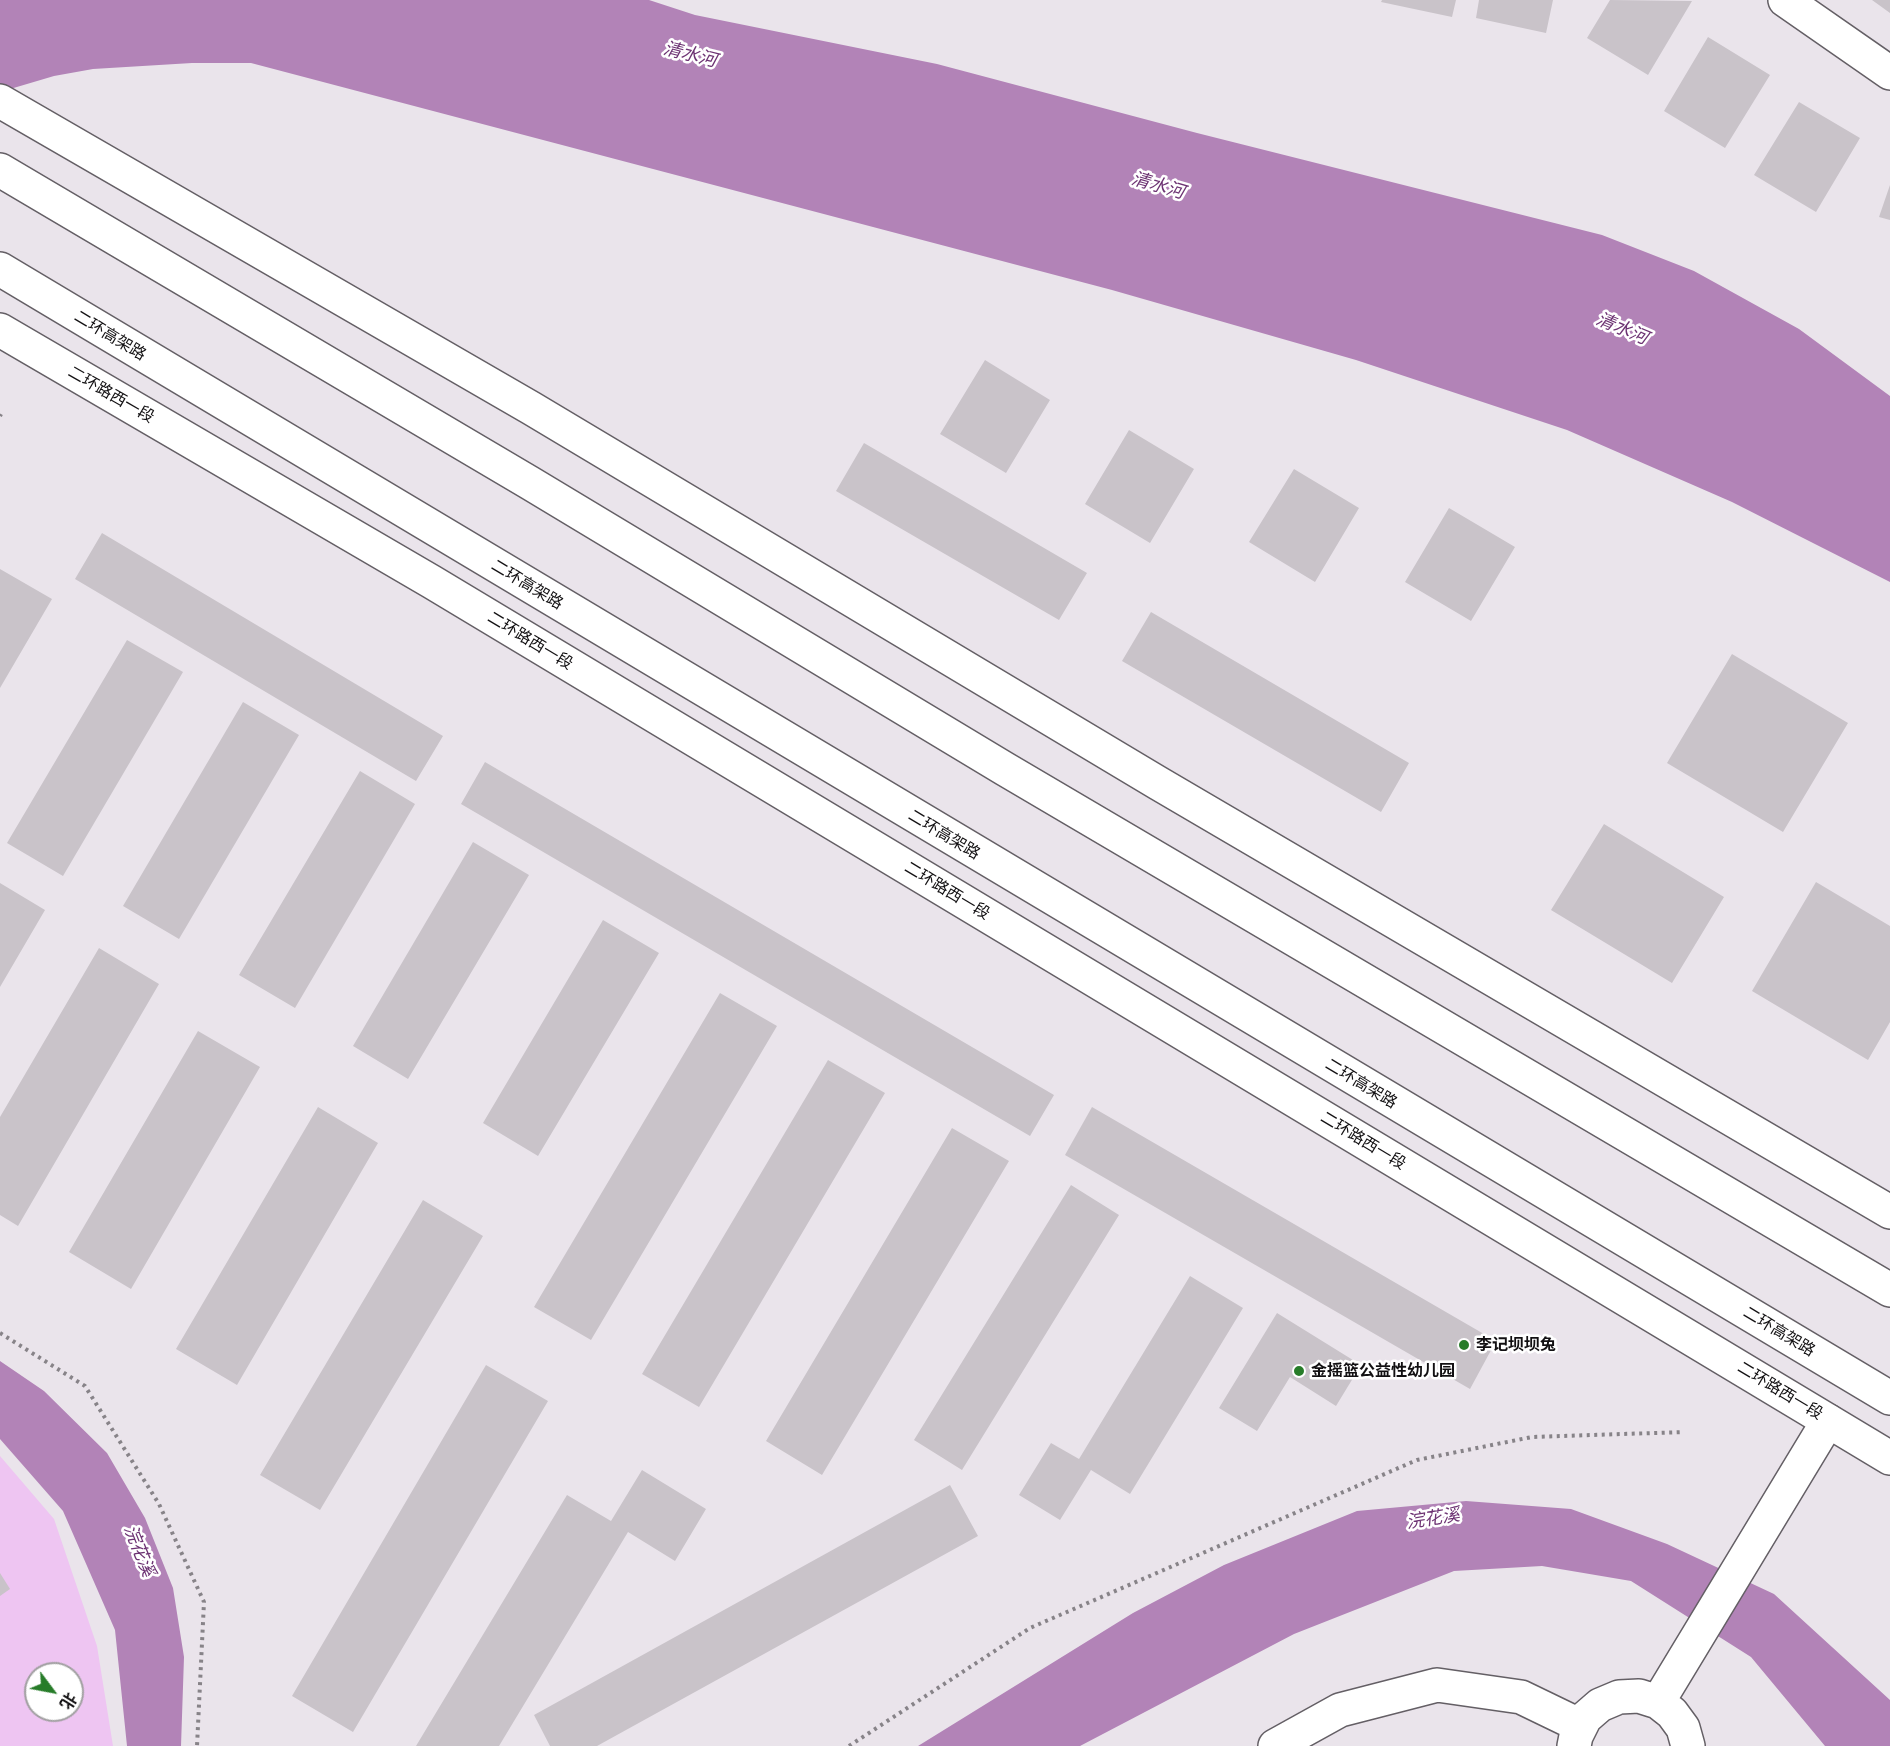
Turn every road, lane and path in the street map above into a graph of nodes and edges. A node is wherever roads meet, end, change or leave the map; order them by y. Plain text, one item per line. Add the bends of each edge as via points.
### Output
1 (1785, 0) edge
2 (1890, 73) edge
3 (0, 101) edge
4 (0, 170) edge
5 (0, 269) edge
6 (0, 330) edge
7 (1890, 1212) edge
8 (1890, 1290) edge
9 (0, 1333) edge
10 (1890, 1398) edge
11 (1828, 1421) junction
12 (1684, 1432) dead end
13 (1890, 1458) edge
14 (1658, 1702) junction
15 (1577, 1736) edge
16 (197, 1746) edge
17 (849, 1746) edge
18 (1275, 1746) edge
19 (1689, 1746) edge

1 - 2 main road
3 - 7 main road via 521,402 1169,790
4 - 8 main road
5 - 10 main road, 二环高架路
6 - 11 main road, 二环路西一段 via 432,582
9 - 16 path via 85,1386 159,1504 204,1602
11 - 13 main road, 二环路西一段
11 - 14 main road
12 - 17 path via 1532,1437 1417,1460 1030,1628
14 - 15 main road via 1638,1696 1618,1697 1585,1718
14 - 19 main road via 1683,1728
15 - 18 main road via 1521,1696 1437,1684 1340,1710

